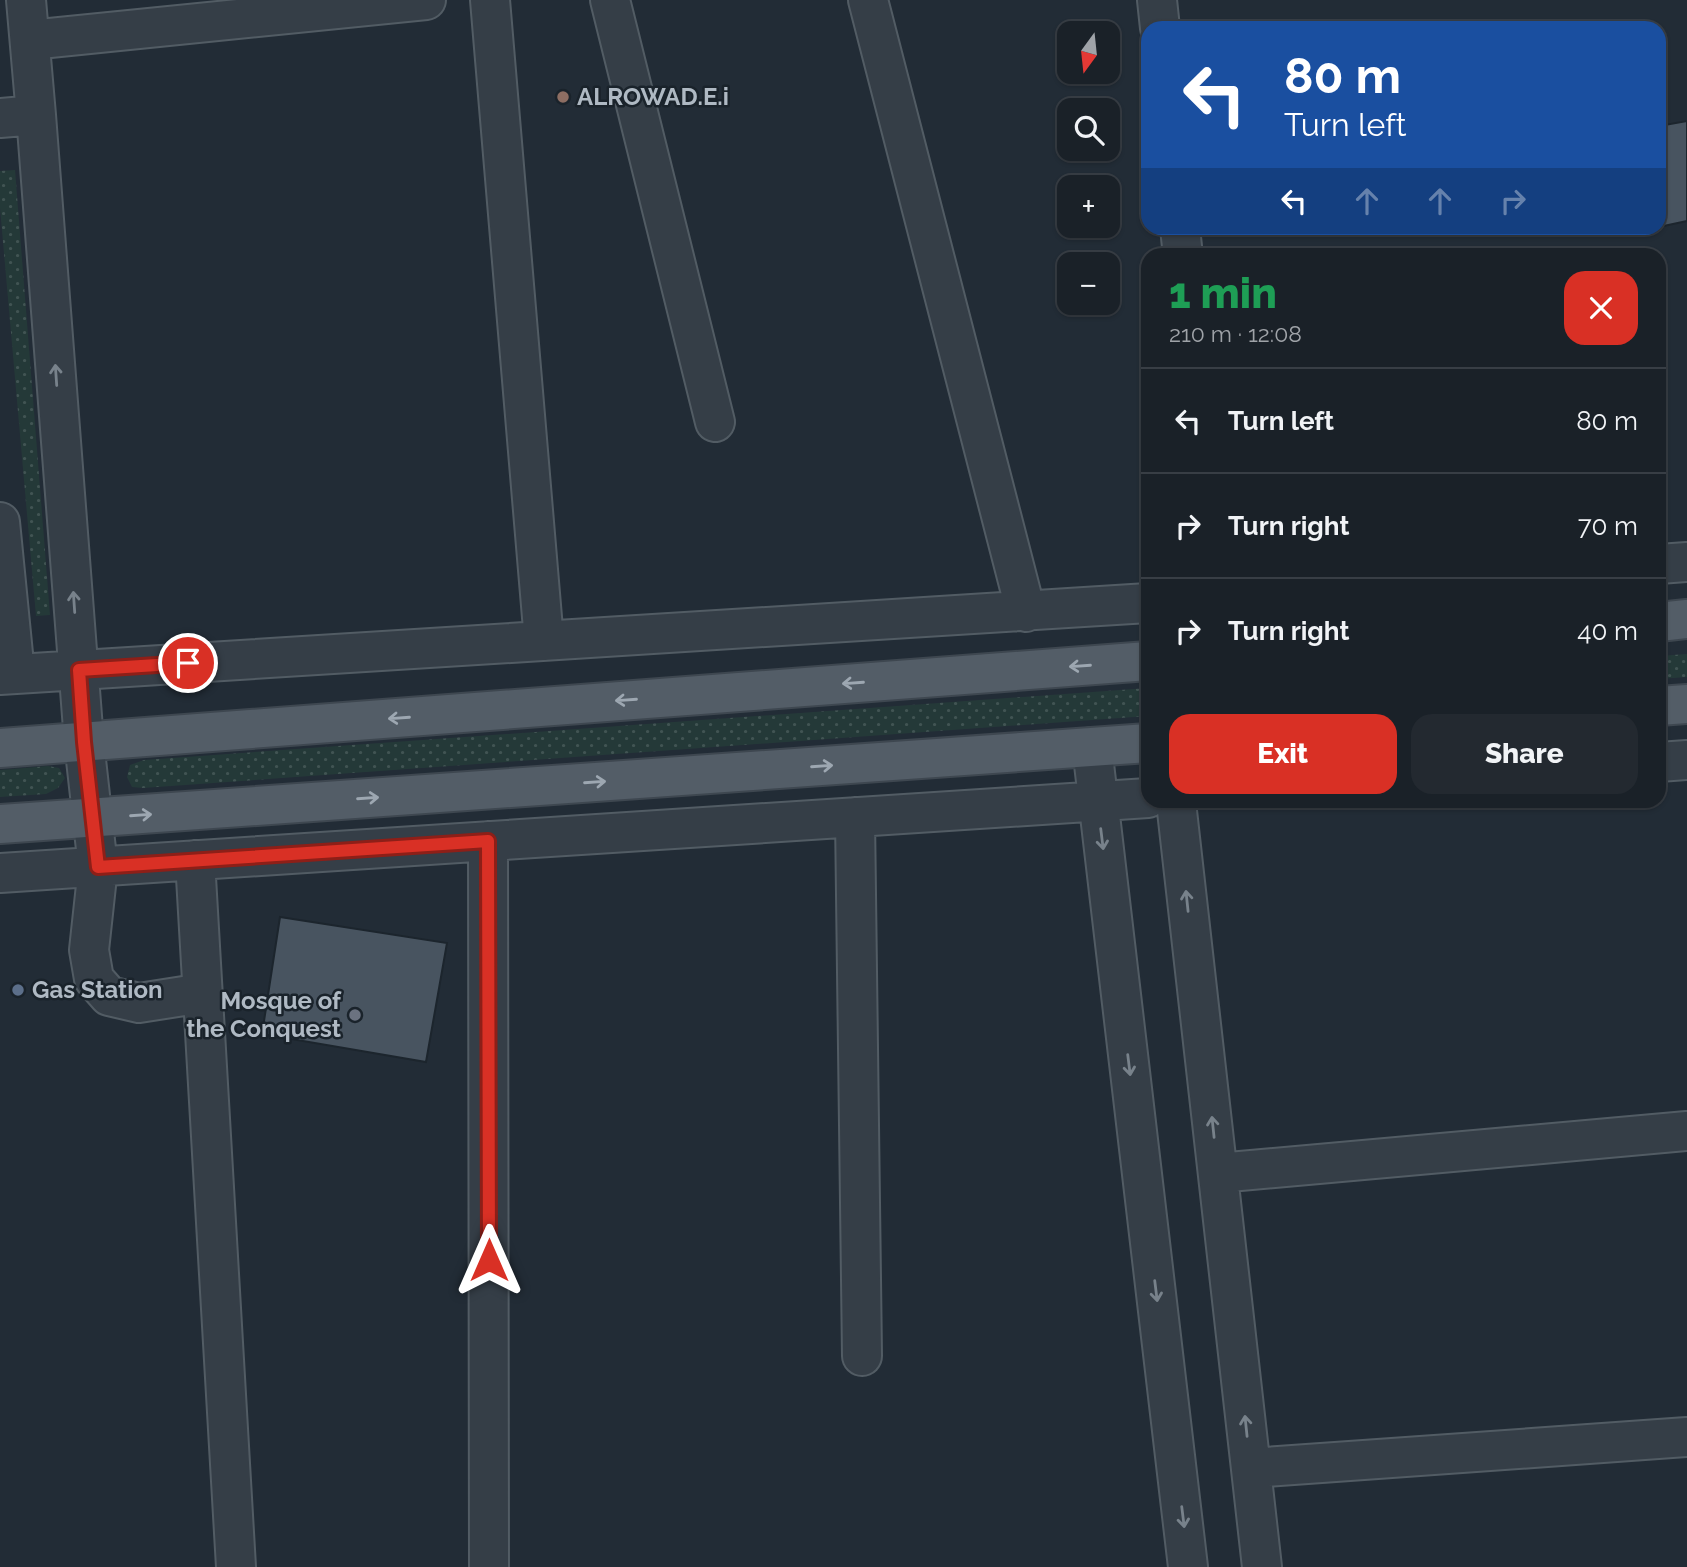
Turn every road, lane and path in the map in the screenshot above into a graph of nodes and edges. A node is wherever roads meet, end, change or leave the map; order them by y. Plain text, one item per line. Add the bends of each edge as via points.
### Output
1 (26, 0) edge
2 (426, 0) edge
3 (490, 0) edge
4 (610, 0) edge
5 (868, 0) edge
6 (1157, 0) edge
7 (1159, 21) edge
8 (30, 40) junction
9 (18, 117) edge
10 (715, 422) dead end
11 (0, 522) edge
12 (1687, 562) edge
13 (1666, 564) edge
14 (1141, 604) edge
15 (1026, 612) junction
16 (1687, 620) edge
17 (1666, 622) edge
18 (544, 641) junction
19 (1141, 662) edge
20 (79, 670) junction
21 (8, 674) edge
22 (1687, 704) edge
23 (1666, 706) edge
24 (84, 742) junction
25 (1141, 743) edge
26 (1091, 747) junction
27 (0, 748) edge
28 (1687, 760) edge
29 (1666, 762) edge
30 (1141, 799) edge
31 (1098, 802) junction
32 (1177, 808) edge
33 (855, 817) junction
34 (93, 818) junction
35 (0, 824) edge
36 (488, 841) junction
37 (195, 860) junction
38 (98, 867) junction
39 (0, 873) edge
40 (203, 993) junction
41 (1687, 1130) edge
42 (1218, 1173) junction
43 (862, 1356) dead end
44 (1687, 1437) edge
45 (1251, 1468) junction
46 (236, 1567) edge
47 (489, 1567) edge
48 (1188, 1567) edge
49 (1262, 1567) edge

1 - 8 street
2 - 8 street
3 - 18 street
4 - 10 street
5 - 15 street
6 - 7 street
8 - 9 street
20 -> 9 street
11 - 21 street
12 - 13 street
14 - 15 street
15 - 18 street
16 - 17 main road
18 - 20 street
19 -> 24 main road
20 - 21 street
20 - 24 street
22 - 23 main road
24 - 27 main road
24 - 34 street
25 - 26 main road
26 - 31 street
34 -> 26 main road
28 - 29 street
30 - 31 street
31 - 33 street
31 -> 48 street
42 -> 32 street
33 - 36 street
33 - 43 street
34 - 35 main road
34 - 38 street
36 - 37 street
36 - 47 street
37 - 38 street
37 - 40 street
38 - 39 street
38 - 40 street via 89,950 94,979 108,996 139,1003
40 - 46 street
41 - 42 street
45 -> 42 street
44 - 45 street
45 - 49 street

